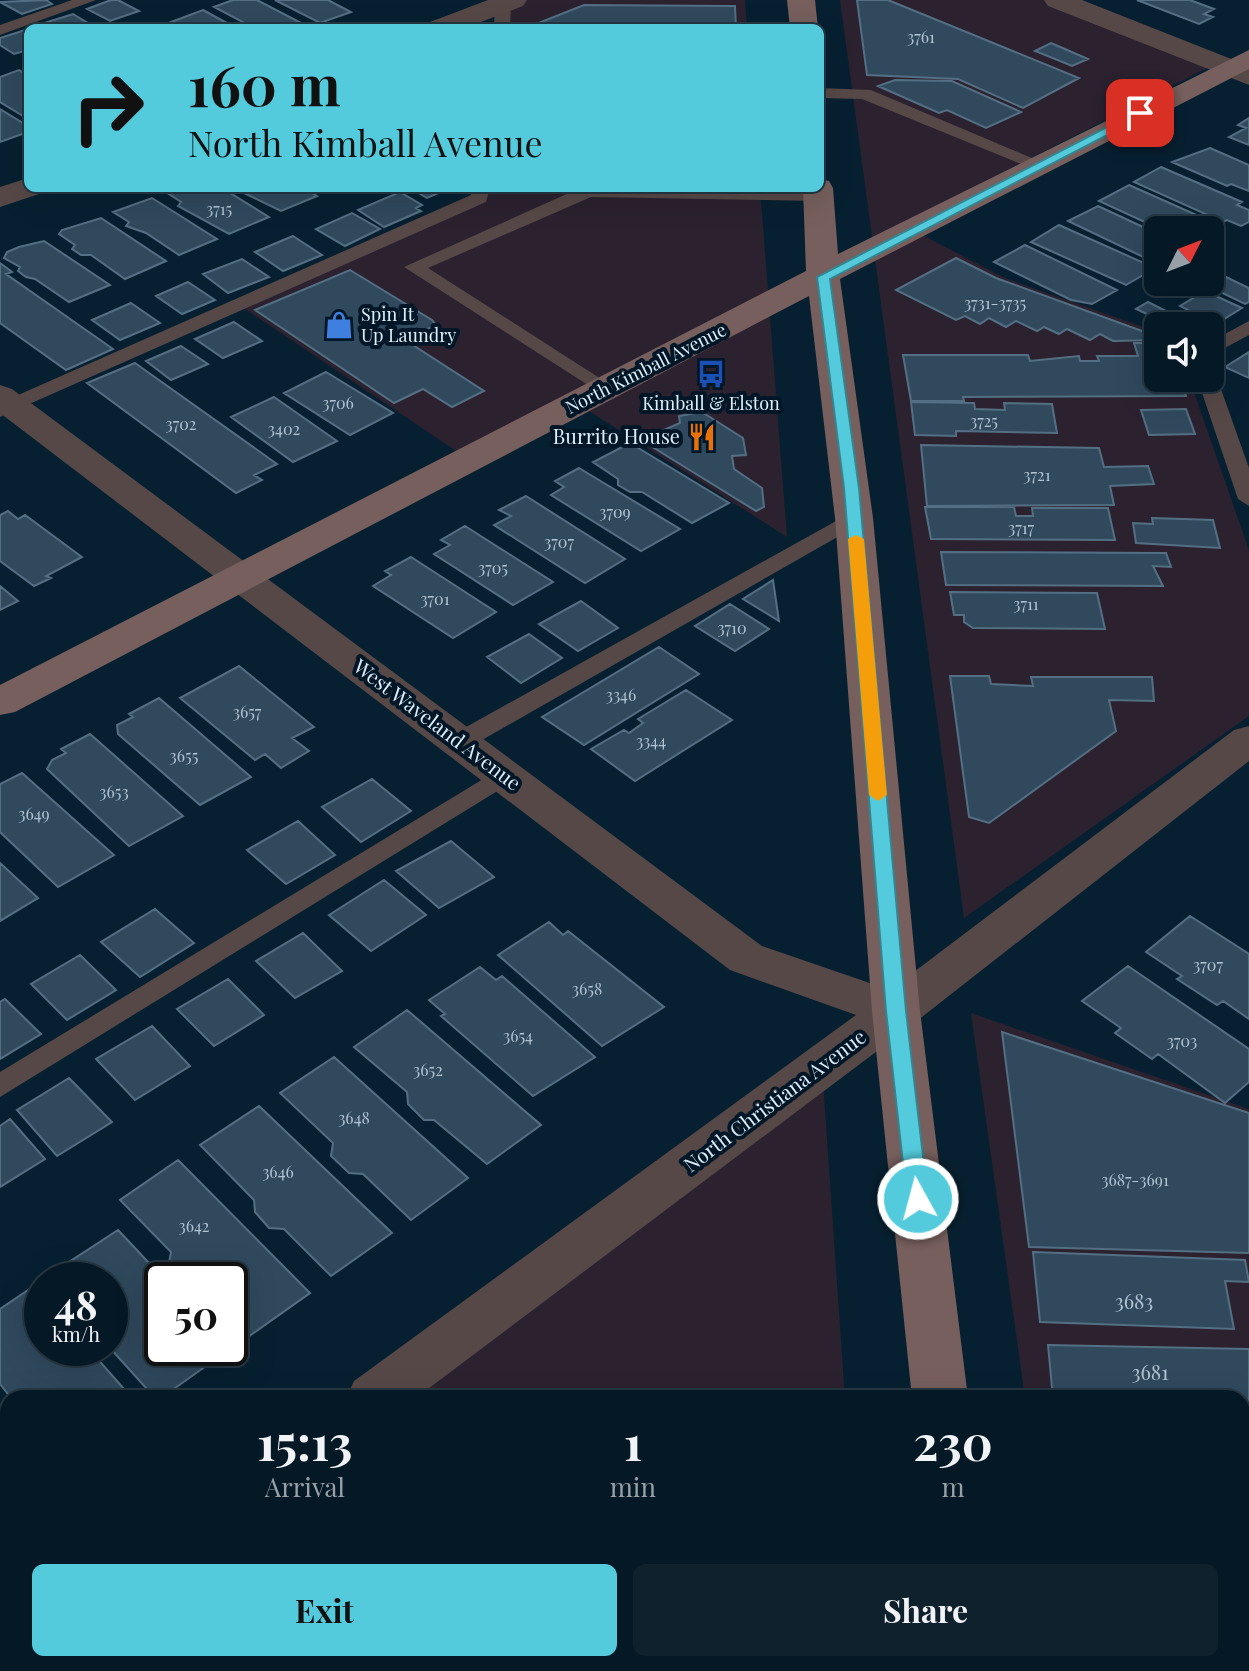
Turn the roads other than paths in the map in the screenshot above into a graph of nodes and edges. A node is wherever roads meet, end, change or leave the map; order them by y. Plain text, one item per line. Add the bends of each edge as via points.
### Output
1 (88, 0) edge
2 (801, 0) edge
3 (1058, 0) edge
4 (506, 11) edge
5 (456, 24) edge
6 (804, 24) edge
7 (0, 30) edge
8 (1243, 67) edge
9 (824, 93) edge
10 (1037, 164) junction
11 (24, 189) edge
12 (481, 192) edge
13 (586, 192) edge
14 (818, 192) edge
15 (0, 198) edge
16 (823, 277) junction
17 (1249, 327) edge
18 (1224, 342) edge
19 (605, 390) junction
20 (1212, 392) edge
21 (4, 404) edge
22 (1249, 499) edge
23 (854, 518) junction
24 (241, 578) junction
25 (0, 702) edge
26 (1249, 740) edge
27 (459, 742) junction
28 (503, 776) junction
29 (896, 1011) junction
30 (0, 1086) edge
31 (385, 1390) edge
32 (939, 1390) edge

1 - 7 lane
2 - 6 street
3 - 8 street
4 - 5 street
8 - 10 street, North Kimball Avenue
9 - 10 lane via 865,94
10 - 16 street, North Kimball Avenue
11 - 15 street
12 - 21 lane via 480,198
13 - 19 lane via 414,267
14 - 16 street
16 - 19 street, North Kimball Avenue
16 - 23 street
17 - 18 lane
19 - 24 street, North Kimball Avenue
20 - 22 lane
21 - 24 street, West Waveland Avenue
23 - 27 lane
23 - 29 street
24 - 25 street, North Kimball Avenue
24 - 27 street, West Waveland Avenue
26 - 29 street, North Christiana Avenue
27 - 28 street, West Waveland Avenue
28 - 29 street, West Waveland Avenue via 746,958
28 - 30 lane
29 - 31 street, North Christiana Avenue
29 - 32 street

